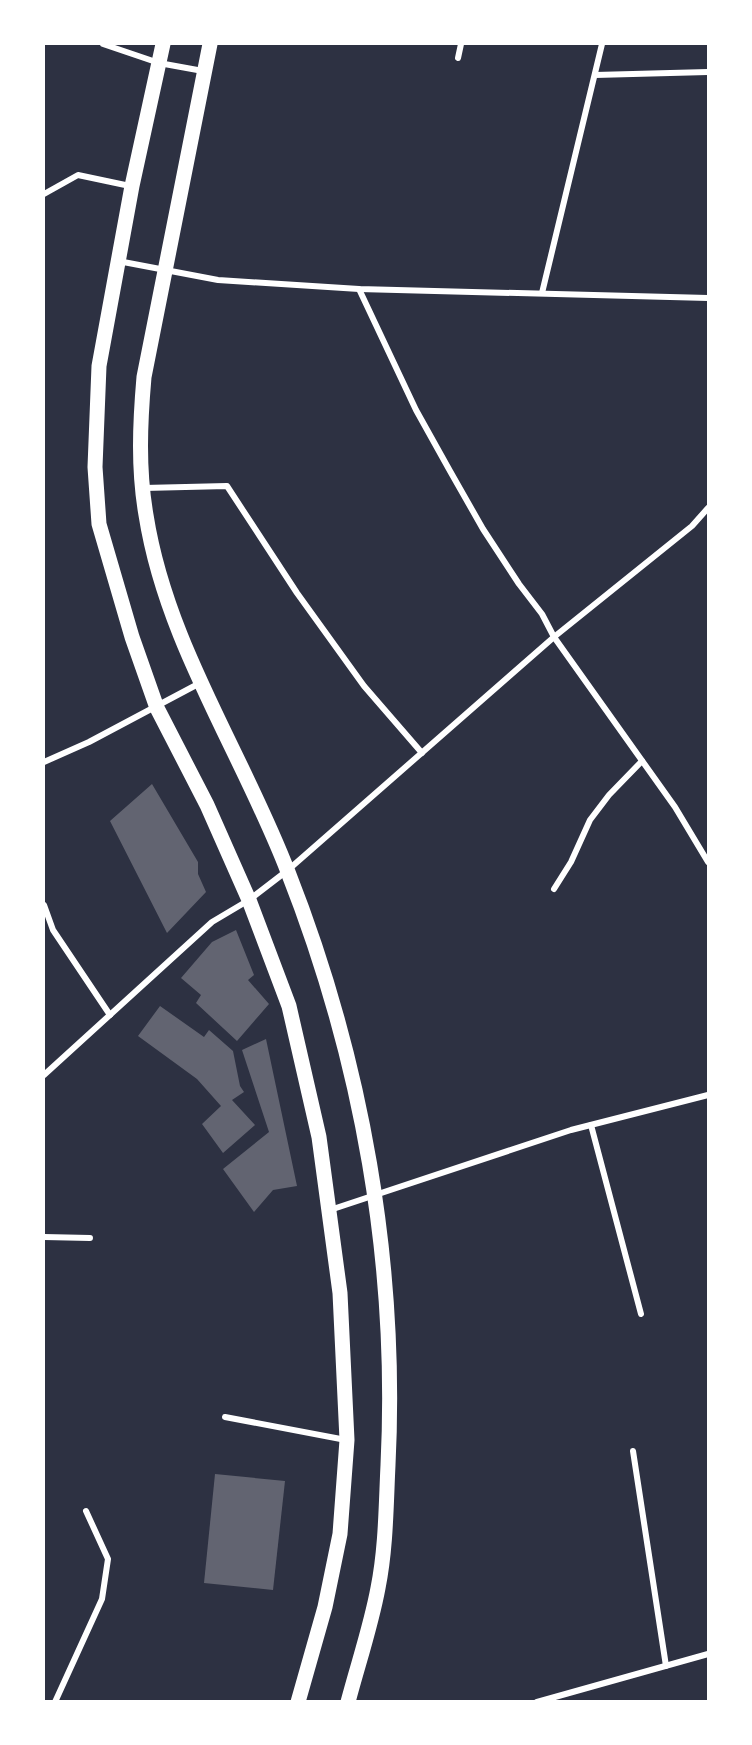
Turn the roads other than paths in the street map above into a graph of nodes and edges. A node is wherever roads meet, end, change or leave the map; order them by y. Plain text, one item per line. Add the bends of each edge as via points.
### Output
1 (103, 44) edge
2 (164, 44) edge
3 (210, 44) edge
4 (461, 44) edge
5 (602, 44) edge
6 (458, 58) dead end
7 (159, 63) junction
8 (204, 71) junction
9 (708, 72) edge
10 (595, 75) junction
11 (132, 186) junction
12 (44, 194) edge
13 (118, 261) junction
14 (166, 271) junction
15 (359, 289) junction
16 (542, 293) junction
17 (708, 298) edge
18 (143, 488) junction
19 (708, 508) edge
20 (554, 637) junction
21 (200, 684) junction
22 (157, 708) junction
23 (422, 753) junction
24 (642, 761) junction
25 (44, 762) edge
26 (708, 862) edge
27 (288, 870) junction
28 (554, 889) dead end
29 (249, 900) junction
30 (44, 904) edge
31 (110, 1015) junction
32 (44, 1075) edge
33 (708, 1095) edge
34 (591, 1125) junction
35 (376, 1196) junction
36 (330, 1210) junction
37 (44, 1237) edge
38 (90, 1238) dead end
39 (641, 1314) dead end
40 (225, 1417) dead end
41 (347, 1440) junction
42 (633, 1451) dead end
43 (86, 1511) dead end
44 (708, 1654) edge
45 (666, 1666) junction
46 (55, 1701) edge
47 (298, 1701) edge
48 (348, 1701) edge
49 (537, 1701) edge

1 - 7 street
2 - 7 main road
3 - 8 main road
4 - 6 street
5 - 10 street
7 - 8 street
7 - 11 main road
8 - 14 main road
9 - 10 street
10 - 16 street
11 - 12 street via 78,175
11 - 13 main road
13 - 14 street
13 - 22 main road via 99,366 95,467 99,524
14 - 15 street via 218,280
14 - 18 main road via 144,377 139,433
15 - 16 street
15 - 20 street via 444,461
16 - 17 street
18 - 21 main road via 162,584
18 - 23 street via 226,486 364,687
19 - 20 street via 692,526
20 - 23 street
20 - 24 street
21 - 22 street
21 - 27 main road
22 - 25 street
22 - 29 main road via 204,797
23 - 27 street
24 - 26 street
24 - 28 street via 590,820 572,862
27 - 29 street
27 - 35 main road via 328,986
29 - 31 street via 212,922
29 - 36 main road via 289,1006 303,1058
30 - 31 street via 52,930
31 - 32 street
33 - 34 street
34 - 35 street
34 - 39 street
35 - 36 street
35 - 48 main road via 389,1339 385,1540 378,1588
36 - 41 main road via 340,1293
37 - 38 street
40 - 41 street
41 - 47 main road via 340,1534 325,1607
42 - 45 street
43 - 46 street via 108,1559 102,1599
44 - 45 street
45 - 49 street

